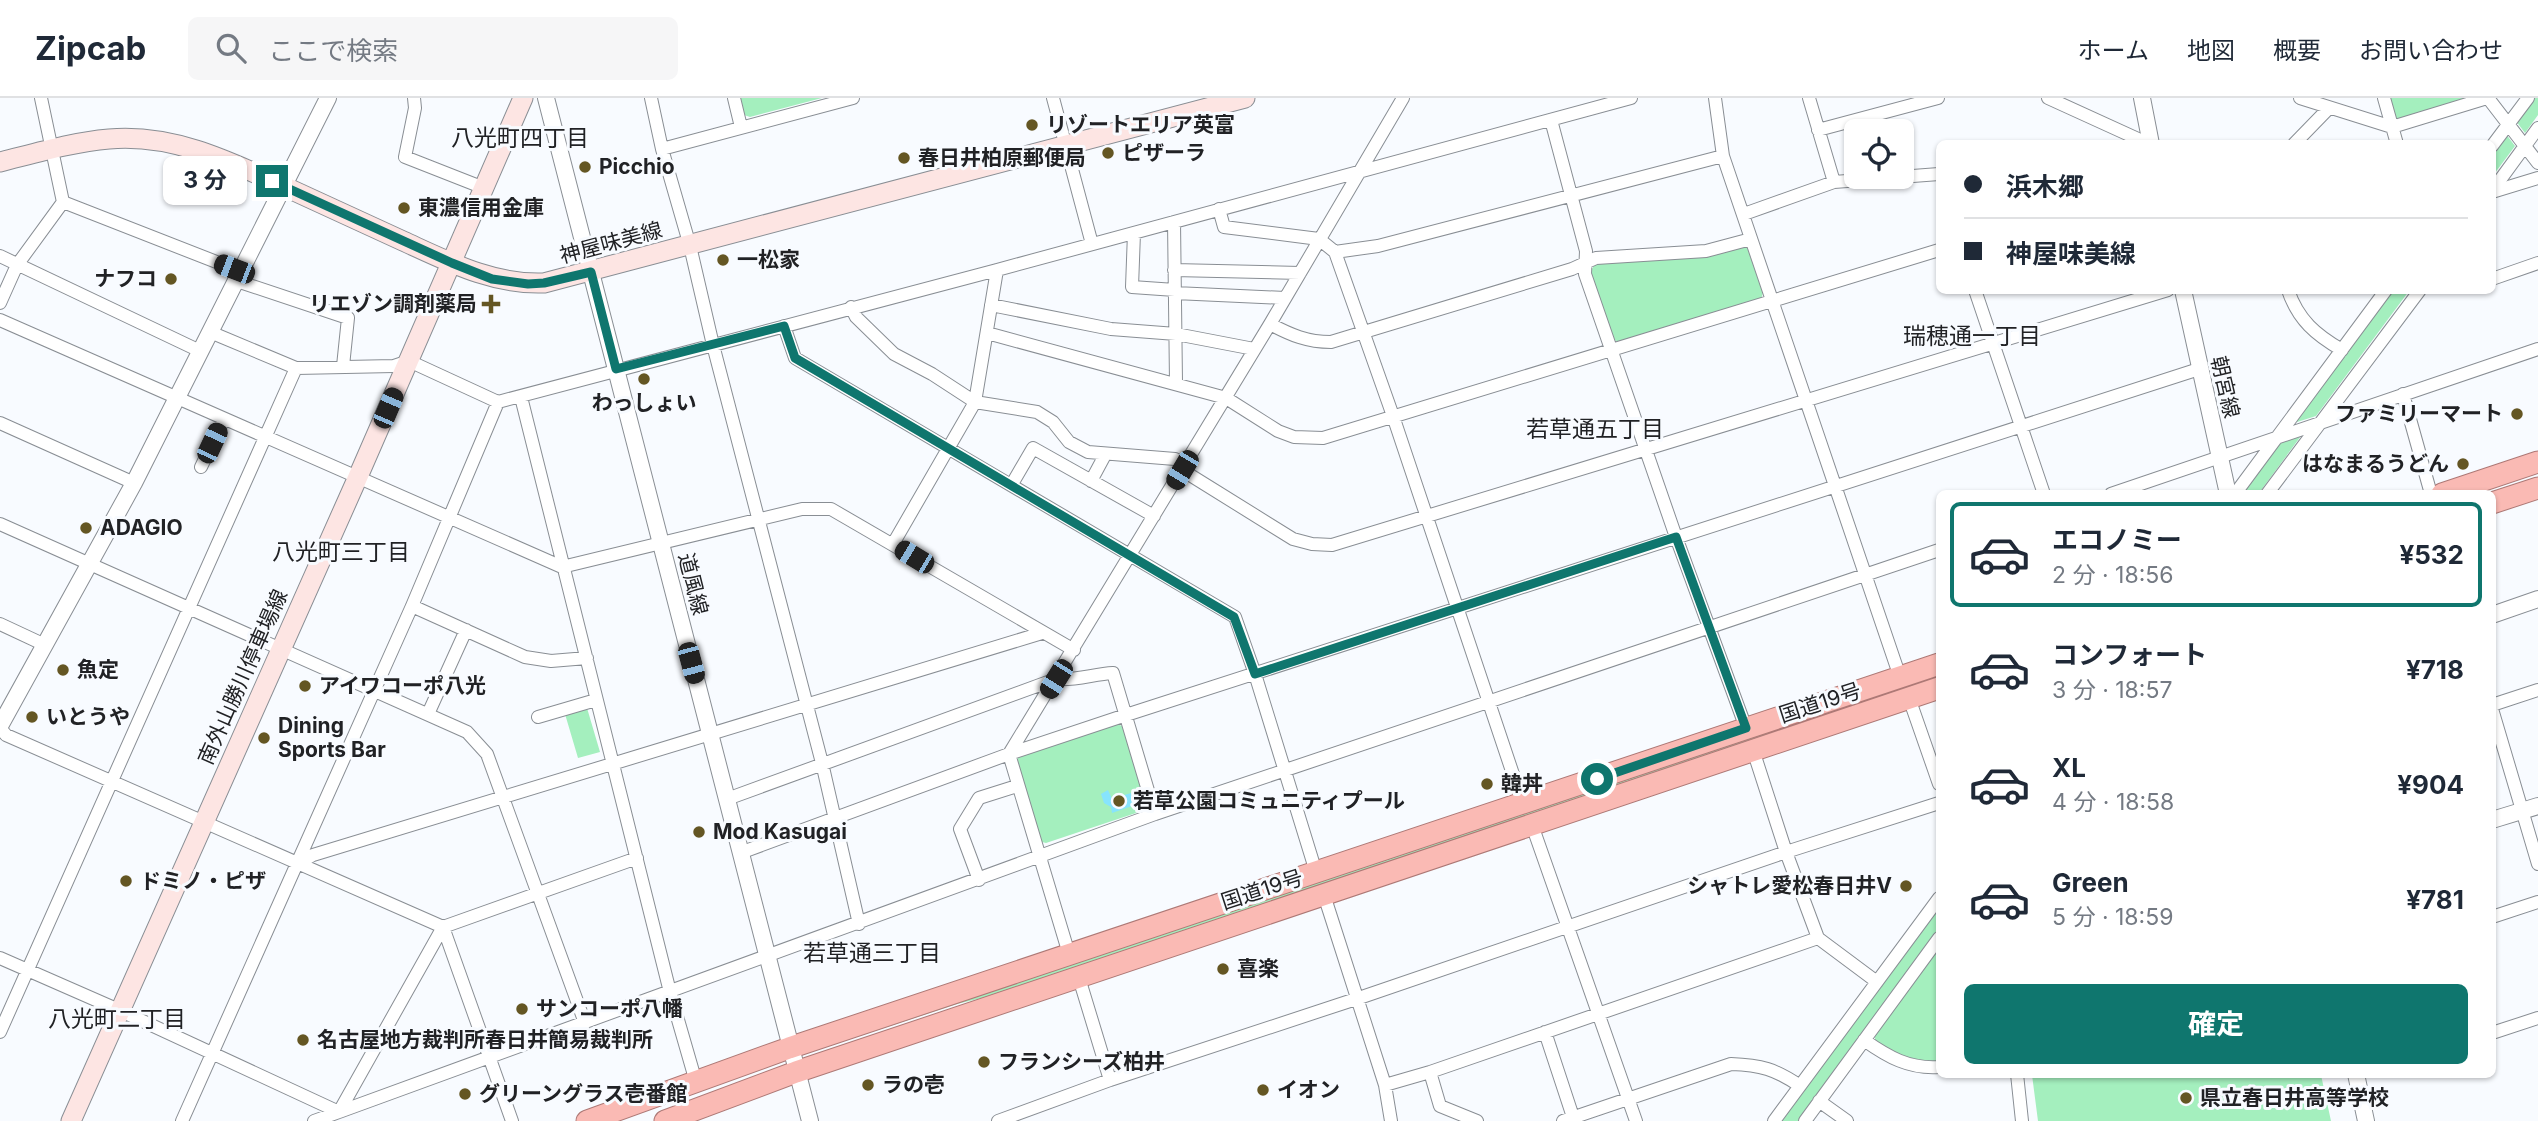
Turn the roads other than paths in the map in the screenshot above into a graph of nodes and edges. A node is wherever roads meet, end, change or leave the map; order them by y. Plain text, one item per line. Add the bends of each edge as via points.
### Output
1 (41, 98) edge
2 (414, 98) edge
3 (523, 98) edge
4 (546, 98) edge
5 (651, 98) edge
6 (734, 98) edge
7 (853, 98) edge
8 (1054, 98) edge
9 (1245, 98) edge
10 (1403, 98) edge
11 (1631, 98) edge
12 (1715, 98) edge
13 (1809, 98) edge
14 (1938, 98) edge
15 (2048, 98) edge
16 (2142, 98) edge
17 (2300, 98) edge
18 (2384, 98) edge
19 (2488, 98) edge
20 (2528, 98) edge
21 (323, 100) edge
22 (2329, 108) junction
23 (1551, 120) junction
24 (2508, 125) junction
25 (741, 127) junction
26 (2392, 127) junction
27 (2538, 128) edge
28 (1818, 130) junction
29 (2141, 140) edge
30 (2149, 140) edge
31 (2298, 140) edge
32 (2396, 140) edge
33 (2496, 141) edge
34 (1066, 146) junction
35 (2525, 146) junction
36 (52, 149) junction
37 (662, 149) junction
38 (1723, 156) junction
39 (0, 162) edge
40 (2538, 163) edge
41 (1358, 172) junction
42 (1936, 177) edge
43 (2538, 178) edge
44 (1833, 182) junction
45 (2496, 186) edge
46 (285, 187) junction
47 (484, 188) junction
48 (2496, 190) edge
49 (1572, 195) junction
50 (63, 202) junction
51 (1219, 209) junction
52 (1744, 214) junction
53 (1174, 222) junction
54 (1134, 233) junction
55 (1319, 239) junction
56 (1751, 239) junction
57 (1092, 244) junction
58 (690, 246) junction
59 (1936, 251) edge
60 (1335, 252) junction
61 (0, 256) edge
62 (2538, 262) edge
63 (452, 263) junction
64 (1584, 263) junction
65 (17, 265) junction
66 (997, 270) junction
67 (1174, 270) junction
68 (591, 272) junction
69 (1300, 273) junction
70 (239, 276) junction
71 (2496, 278) edge
72 (1175, 292) junction
73 (1976, 294) edge
74 (2155, 294) edge
75 (2184, 294) edge
76 (2289, 294) edge
77 (2383, 294) edge
78 (2417, 294) edge
79 (1285, 298) junction
80 (1774, 300) junction
81 (0, 303) edge
82 (991, 305) junction
83 (851, 307) junction
84 (0, 320) edge
85 (1270, 324) junction
86 (784, 326) junction
87 (210, 332) junction
88 (1363, 332) junction
89 (987, 333) junction
90 (1176, 334) junction
91 (1992, 343) junction
92 (713, 345) junction
93 (1254, 349) junction
94 (2538, 349) edge
95 (1612, 350) junction
96 (2342, 350) junction
97 (200, 351) junction
98 (409, 361) junction
99 (342, 366) junction
100 (296, 368) junction
101 (616, 369) junction
102 (2199, 369) junction
103 (1176, 382) junction
104 (2403, 394) junction
105 (521, 397) junction
106 (176, 398) junction
107 (1226, 398) junction
108 (1806, 400) junction
109 (498, 402) junction
110 (975, 402) junction
111 (1393, 415) junction
112 (224, 419) junction
113 (0, 424) edge
114 (2319, 424) junction
115 (2020, 426) junction
116 (264, 437) junction
117 (2277, 438) junction
118 (948, 448) junction
119 (1646, 449) junction
120 (1105, 455) junction
121 (2220, 458) junction
122 (2538, 462) edge
123 (201, 467) dead end
124 (1183, 468) junction
125 (357, 479) junction
126 (1091, 481) junction
127 (134, 483) junction
128 (1012, 484) junction
129 (1835, 485) junction
130 (2538, 488) edge
131 (2043, 490) edge
132 (2123, 490) edge
133 (2227, 490) edge
134 (2238, 490) edge
135 (2270, 490) edge
136 (2430, 490) edge
137 (2454, 490) edge
138 (2496, 502) edge
139 (1154, 516) junction
140 (1426, 516) junction
141 (450, 519) junction
142 (758, 519) junction
143 (0, 524) edge
144 (1676, 537) junction
145 (660, 542) junction
146 (893, 544) junction
147 (1936, 551) edge
148 (1131, 554) junction
149 (90, 564) junction
150 (562, 567) junction
151 (1866, 575) junction
152 (2538, 599) edge
153 (412, 607) junction
154 (190, 608) junction
155 (1457, 608) junction
156 (2496, 614) edge
157 (0, 624) edge
158 (1709, 629) junction
159 (466, 630) junction
160 (1041, 633) junction
161 (45, 645) junction
162 (281, 649) junction
163 (1074, 650) junction
164 (587, 658) junction
165 (1936, 665) edge
166 (1255, 674) junction
167 (1900, 677) junction
168 (1056, 679) junction
169 (1936, 689) edge
170 (373, 690) junction
171 (2538, 690) edge
172 (1909, 698) junction
173 (596, 700) junction
174 (1489, 703) junction
175 (807, 706) junction
176 (2496, 706) edge
177 (428, 714) junction
178 (1126, 715) junction
179 (538, 717) dead end
180 (2496, 721) edge
181 (0, 727) edge
182 (1746, 728) junction
183 (710, 736) junction
184 (1753, 750) junction
185 (1009, 754) junction
186 (613, 764) junction
187 (822, 764) junction
188 (1285, 771) junction
189 (1936, 776) edge
190 (111, 783) junction
191 (1017, 786) junction
192 (502, 797) junction
193 (727, 799) junction
194 (1523, 804) junction
195 (1936, 804) edge
196 (2538, 806) edge
197 (2522, 811) junction
198 (1155, 814) junction
199 (834, 818) junction
200 (2496, 819) edge
201 (204, 821) junction
202 (1532, 825) junction
203 (1786, 852) junction
204 (740, 853) junction
205 (1039, 855) junction
206 (636, 858) junction
207 (299, 864) junction
208 (2538, 864) edge
209 (1316, 872) junction
210 (979, 880) junction
211 (537, 894) junction
212 (1324, 895) junction
213 (1936, 902) edge
214 (2538, 902) edge
215 (2496, 916) edge
216 (859, 924) junction
217 (1569, 927) junction
218 (443, 928) junction
219 (1818, 938) junction
220 (1936, 942) edge
221 (1069, 954) junction
222 (766, 957) junction
223 (0, 958) edge
224 (28, 970) junction
225 (1079, 978) junction
226 (1877, 982) junction
227 (670, 992) junction
228 (1359, 998) junction
229 (121, 1011) junction
230 (1598, 1013) junction
231 (2538, 1018) edge
232 (585, 1023) junction
233 (0, 1032) edge
234 (1545, 1032) junction
235 (2496, 1032) edge
236 (1864, 1040) junction
237 (789, 1048) junction
238 (213, 1053) junction
239 (488, 1057) junction
240 (1936, 1067) edge
241 (796, 1072) junction
242 (1430, 1072) junction
243 (2017, 1078) edge
244 (2358, 1078) edge
245 (1110, 1080) junction
246 (696, 1082) junction
247 (1385, 1085) junction
248 (1800, 1086) junction
249 (1628, 1100) junction
250 (1819, 1101) junction
251 (701, 1115) edge
252 (341, 1117) edge
253 (1012, 1119) edge
254 (1577, 1119) edge
255 (71, 1121) edge
256 (182, 1121) edge
257 (314, 1121) edge
258 (512, 1121) edge
259 (587, 1121) edge
260 (665, 1121) edge
261 (810, 1121) edge
262 (998, 1121) edge
263 (1391, 1121) edge
264 (1477, 1121) edge
265 (1636, 1121) edge
266 (1774, 1121) edge
267 (1805, 1121) edge
268 (1847, 1121) edge
269 (2022, 1121) edge
270 (2366, 1121) edge

1 - 36 street
2 - 47 street via 405,157
3 - 47 main road, 南外山勝川停車場線
4 - 68 street, 道風線
5 - 37 street
6 - 25 street
7 - 25 street
8 - 34 street
9 - 34 main road, 神屋味美線
10 - 41 street
11 - 23 street
12 - 38 street
13 - 28 street
14 - 28 street
15 - 29 street
16 - 30 street
17 - 22 street
18 - 26 street
19 - 24 street
19 - 26 street
20 - 24 street
21 - 46 street
22 - 26 street
22 - 31 street
23 - 41 street
23 - 49 street
24 - 33 street
24 - 35 street
25 - 37 street
26 - 32 street
27 - 35 street
28 - 44 street
34 - 57 street
34 - 58 main road, 神屋味美線
35 - 40 street
35 - 45 street
36 - 39 main road, 神屋味美線
36 - 46 main road, 神屋味美線 via 110,139 164,142 209,154
36 - 50 street
37 - 58 street
38 - 49 street
38 - 52 street
41 - 51 street
41 - 55 street
42 - 44 street
43 - 48 street
44 - 52 street
46 - 63 main road, 神屋味美線
46 - 70 street
47 - 63 main road, 南外山勝川停車場線
49 - 60 street via 1378,246
49 - 64 street via 1586,251
50 - 65 street
50 - 70 street
51 - 53 street
51 - 55 street via 1224,227
52 - 56 street
53 - 54 street
53 - 67 street
54 - 57 street
54 - 72 street via 1132,287
55 - 60 street
55 - 69 street
56 - 64 street via 1706,251 1595,257
56 - 80 street
57 - 66 street
58 - 68 main road, 神屋味美線
58 - 92 street
59 - 80 street
60 - 88 street
61 - 65 street
62 - 71 street
63 - 68 main road, 神屋味美線 via 492,279 528,284
63 - 98 main road, 南外山勝川停車場線
64 - 88 street
64 - 95 street
65 - 81 street
65 - 97 street
66 - 82 street
66 - 83 street
67 - 69 street
67 - 72 street
68 - 101 street, 道風線
69 - 79 street
70 - 87 street
70 - 99 street via 348,318
72 - 79 street
72 - 90 street
73 - 91 street
74 - 91 street
75 - 102 street, 朝宮線
76 - 96 street via 2305,324
77 - 96 street
78 - 114 street
79 - 85 street
80 - 95 street
80 - 108 street
82 - 89 street
82 - 90 street via 1111,329
83 - 86 street
83 - 110 street via 894,354
84 - 106 street
85 - 88 street via 1311,342 1331,342
85 - 93 street
86 - 92 street
86 - 118 street via 795,358
87 - 97 street
87 - 100 street
88 - 111 street
89 - 103 street
89 - 110 street
90 - 93 street
90 - 103 street
91 - 108 street
91 - 115 street
92 - 101 street
92 - 142 street
93 - 107 street
94 - 104 street
95 - 111 street
95 - 119 street
96 - 117 street
97 - 106 street
98 - 99 street via 394,366
98 - 109 street
98 - 125 main road, 南外山勝川停車場線
99 - 100 street
100 - 116 street
101 - 105 street
101 - 145 street, 道風線
102 - 115 street
102 - 121 street, 朝宮線
103 - 107 street
104 - 114 street
104 - 136 street
105 - 109 street
105 - 150 street
106 - 112 street
106 - 127 street
107 - 111 street via 1278,431 1308,439
107 - 124 street
108 - 119 street
108 - 129 street
109 - 141 street
110 - 118 street
110 - 120 street via 1037,412 1053,422 1069,442
111 - 140 street
112 - 116 street
112 - 123 street
113 - 127 street
114 - 117 street
114 - 135 street
115 - 129 street
115 - 131 street
116 - 125 street
116 - 154 street
117 - 121 street
117 - 134 street
118 - 128 street
118 - 146 street
119 - 140 street
119 - 144 street
120 - 124 street via 1175,458
120 - 126 street
121 - 132 street
121 - 133 street, 朝宮線
122 - 137 highway
124 - 139 street
124 - 140 street via 1293,538 1312,544 1332,545
125 - 141 street
125 - 162 main road, 南外山勝川停車場線
126 - 128 street via 1033,448
126 - 139 street
127 - 149 street
128 - 148 street
129 - 144 street
129 - 151 street
130 - 138 highway
139 - 148 street
140 - 155 street
141 - 150 street
141 - 153 street
142 - 145 street
142 - 146 street via 802,509 831,509
142 - 175 street
143 - 149 street
144 - 155 street
144 - 158 street
145 - 150 street
145 - 183 street, 道風線
146 - 160 street
147 - 151 street
148 - 163 street
148 - 166 street via 1234,617
149 - 154 street
149 - 161 street
150 - 164 street
151 - 158 street
151 - 167 street
152 - 156 street
153 - 159 street
153 - 170 street
154 - 162 street
154 - 190 street
155 - 166 street
155 - 174 street
157 - 161 street
158 - 174 street
158 - 182 street
159 - 164 street via 525,657 551,661
159 - 177 street
160 - 163 street
160 - 175 street
161 - 181 street
162 - 170 street
162 - 201 main road, 南外山勝川停車場線
163 - 168 street
164 - 173 street
165 - 167 highway, 国道19号
166 - 178 street
166 - 188 street
167 - 182 highway, 国道19号
168 - 178 street via 1113,673
168 - 185 street
168 - 187 street
169 - 172 highway, 国道19号
170 - 177 street
170 - 207 street
171 - 176 street
172 - 184 highway, 国道19号
172 - 189 street
173 - 179 street
173 - 186 street
174 - 188 street
174 - 194 street
175 - 183 street
175 - 187 street
177 - 192 street via 477,740 487,754
178 - 185 street
178 - 198 street
180 - 197 street
181 - 190 street via 6,735
182 - 194 highway, 国道19号
183 - 186 street
183 - 193 street, 道風線
184 - 202 highway, 国道19号
184 - 203 street
185 - 191 street
185 - 199 street
186 - 192 street
186 - 206 street
187 - 193 street
187 - 199 street
188 - 198 street
188 - 209 street
190 - 201 street
190 - 224 street
191 - 205 street
191 - 210 street via 979,798 960,829
192 - 207 street via 313,855
192 - 211 street
193 - 204 street, 道風線
194 - 209 highway, 国道19号
195 - 203 street
196 - 197 street
197 - 200 street
197 - 208 street
198 - 205 street
199 - 204 street
199 - 216 street
201 - 207 street
201 - 229 main road, 南外山勝川停車場線
202 - 212 highway, 国道19号
202 - 217 street
203 - 217 street
203 - 219 street
204 - 222 street, 道風線
205 - 210 street
205 - 221 street
206 - 211 street
206 - 227 street
207 - 218 street
207 - 238 street
209 - 221 highway, 国道19号
210 - 216 street
211 - 218 street
211 - 232 street
212 - 225 highway, 国道19号
212 - 228 street
213 - 226 street
214 - 215 street
216 - 222 street
217 - 228 street
217 - 230 street
218 - 239 street
218 - 252 street
219 - 226 street
219 - 230 street
220 - 236 street
221 - 237 highway, 国道19号
222 - 227 street
222 - 237 street, 道風線
223 - 224 street
224 - 229 street
224 - 233 street
225 - 241 highway, 国道19号
225 - 245 street
226 - 248 street
227 - 232 street
227 - 246 street
228 - 245 street
228 - 247 street
229 - 238 street
229 - 255 main road, 南外山勝川停車場線
230 - 234 street
230 - 249 street
231 - 235 street
232 - 239 street
234 - 242 street
234 - 254 street
236 - 240 street via 1902,1063
236 - 250 street
237 - 241 street, 道風線
237 - 246 highway, 国道19号
238 - 252 street
238 - 256 street
239 - 252 street
239 - 258 street
241 - 251 highway, 国道19号
241 - 261 street, 道風線
242 - 247 street
242 - 264 street via 1440,1106
243 - 269 street
244 - 270 street
245 - 253 street
246 - 259 highway, 国道19号
247 - 263 street
248 - 249 street via 1757,1065 1731,1064
248 - 266 street
249 - 254 street
249 - 265 street
250 - 267 street
250 - 268 street
251 - 260 highway, 国道19号
252 - 257 street
253 - 262 street

